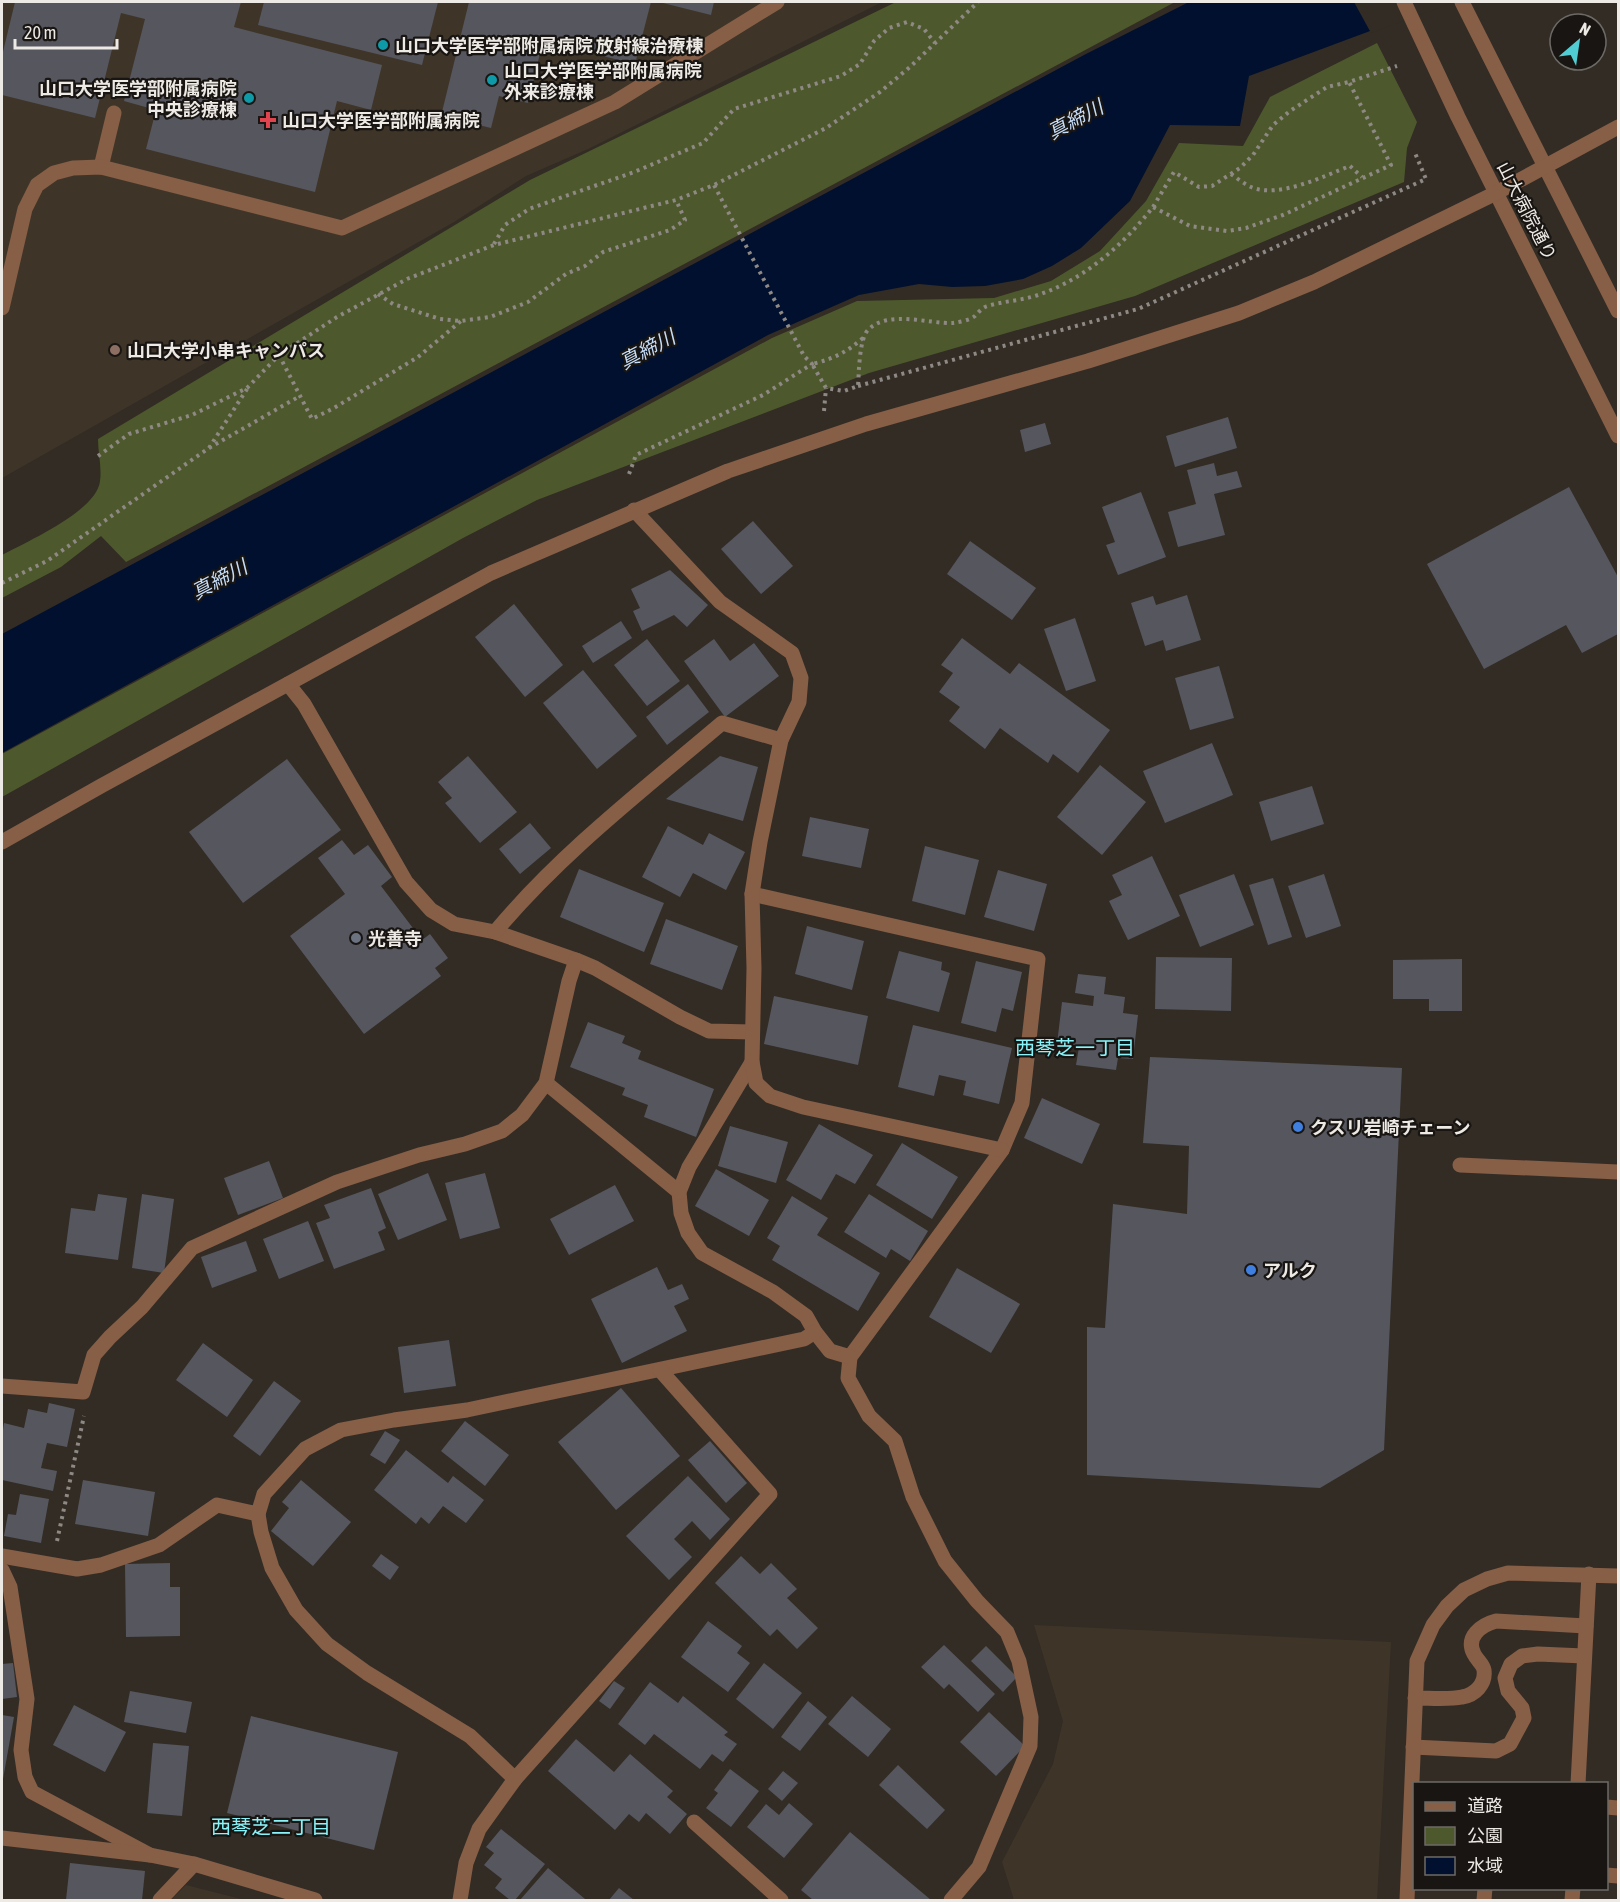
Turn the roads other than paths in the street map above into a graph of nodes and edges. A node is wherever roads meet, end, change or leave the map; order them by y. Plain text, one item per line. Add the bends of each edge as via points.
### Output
1 (777, 2) edge
2 (1404, 2) edge
3 (1465, 7) edge
4 (114, 112) dead end
5 (1618, 127) edge
6 (1547, 166) junction
7 (101, 167) junction
8 (1496, 193) junction
9 (2, 308) edge
10 (1618, 311) edge
11 (1618, 436) edge
12 (634, 510) junction
13 (288, 684) junction
14 (781, 740) junction
15 (2, 842) edge
16 (752, 894) junction
17 (495, 932) junction
18 (576, 960) junction
19 (752, 1032) junction
20 (752, 1062) junction
21 (546, 1083) junction
22 (1002, 1150) junction
23 (1460, 1165) dead end
24 (1618, 1172) edge
25 (679, 1192) junction
26 (815, 1332) junction
27 (850, 1357) junction
28 (660, 1370) junction
29 (2, 1386) edge
30 (258, 1514) junction
31 (2, 1556) edge
32 (2, 1570) edge
33 (1589, 1574) junction
34 (1618, 1576) edge
35 (1586, 1626) junction
36 (1584, 1656) junction
37 (1415, 1698) junction
38 (1413, 1747) junction
39 (515, 1779) junction
40 (1578, 1782) edge
41 (1413, 1800) edge
42 (694, 1822) dead end
43 (2, 1838) edge
44 (1412, 1850) edge
45 (150, 1855) junction
46 (194, 1864) junction
47 (160, 1900) edge
48 (315, 1900) edge
49 (460, 1900) edge
50 (781, 1900) edge
51 (951, 1900) edge
52 (1407, 1900) edge

1 - 7 street via 615,102 342,228
2 - 8 street, 山大病院通り
3 - 6 street, 山大病院通り
4 - 7 street
5 - 6 street
6 - 8 street
6 - 10 street, 山大病院通り
7 - 9 street via 54,173 37,185 25,209
8 - 11 street, 山大病院通り
8 - 12 street via 1314,282 1239,313 866,424 728,471
12 - 13 street via 491,573
12 - 14 street via 720,602 792,653 801,678 799,702
13 - 15 street
13 - 17 street via 304,704 406,882 431,910 454,924
14 - 16 street
14 - 17 street via 722,723 562,860
16 - 19 street
16 - 22 street via 1038,959 1022,1103
17 - 18 street
18 - 19 street via 709,1031
18 - 21 street
19 - 20 street
20 - 22 street via 756,1083 770,1096 802,1107
20 - 25 street via 689,1167
21 - 25 street
21 - 29 street via 522,1115 502,1131 337,1182 192,1248 94,1355 83,1392
22 - 27 street
23 - 24 street
25 - 26 street via 688,1233 702,1253 773,1292 806,1316
26 - 27 street via 830,1351
26 - 28 street via 804,1339
27 - 51 street via 848,1378 869,1416 895,1441 913,1497 945,1561 1007,1632 1019,1661 1031,1717 1030,1746 979,1867
28 - 30 street via 467,1410 341,1430 305,1449 264,1494
28 - 39 street via 770,1494
30 - 31 street via 217,1505 159,1545 77,1569
30 - 39 street via 272,1568 296,1610 327,1644 470,1736
32 - 45 street via 9,1587 26,1689 21,1750 25,1777 33,1792
33 - 34 street
33 - 35 street
33 - 37 street via 1508,1573 1464,1590 1447,1605 1423,1643 1417,1661
35 - 36 street
35 - 37 street via 1496,1621 1483,1624 1471,1643 1484,1669 1479,1688 1461,1697
36 - 38 street via 1538,1654 1522,1656 1511,1664 1505,1678 1508,1692 1522,1708 1524,1718 1510,1744 1496,1751
36 - 40 street
37 - 38 street
38 - 41 street
39 - 49 street via 479,1829 466,1863
41 - 44 street
42 - 50 street
43 - 45 street
44 - 52 street
45 - 46 street
46 - 47 street
46 - 48 street

